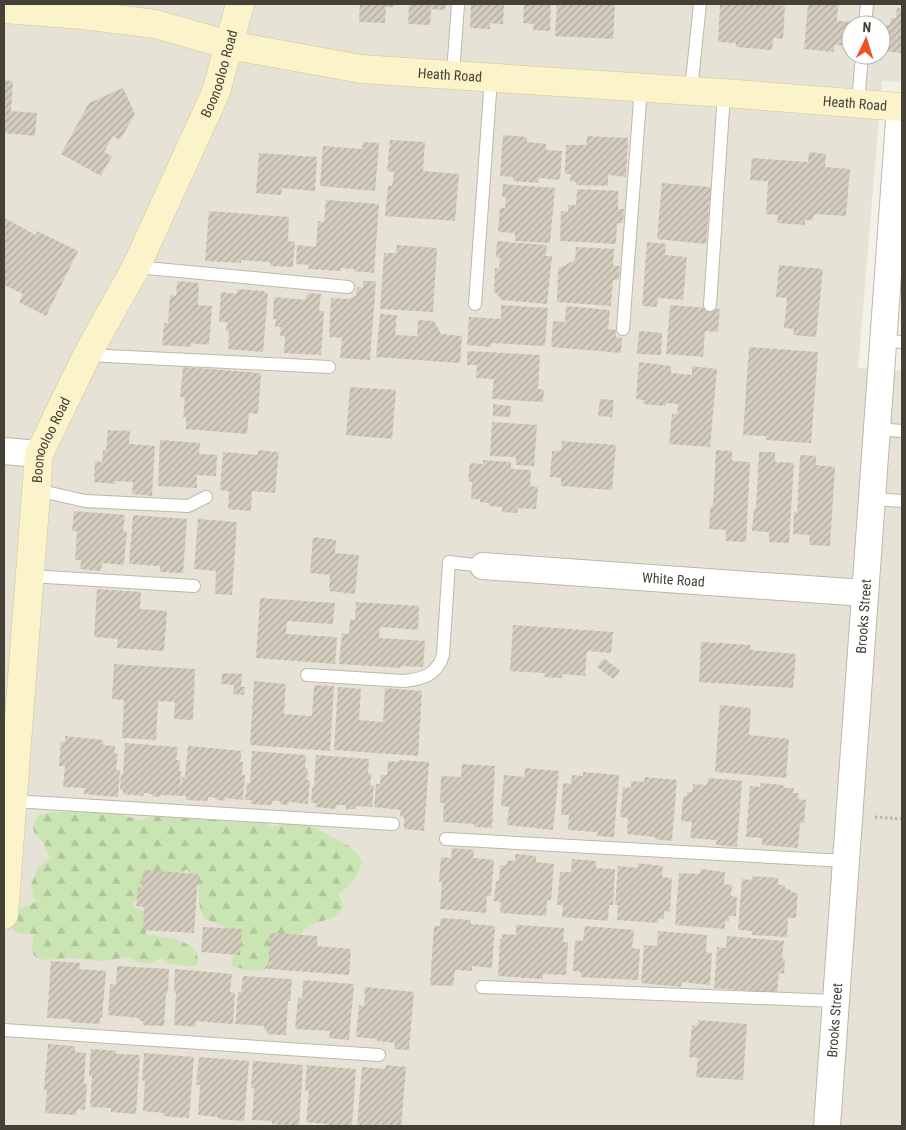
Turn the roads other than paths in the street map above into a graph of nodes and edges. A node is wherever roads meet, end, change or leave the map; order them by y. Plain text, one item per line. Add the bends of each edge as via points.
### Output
1 (240, 4) edge
2 (458, 4) edge
3 (700, 4) edge
4 (4, 9) edge
5 (229, 44) junction
6 (861, 65) edge
7 (454, 74) junction
8 (491, 78) junction
9 (641, 87) junction
10 (692, 90) junction
11 (724, 93) junction
12 (858, 103) junction
13 (901, 107) edge
14 (136, 267) junction
15 (348, 287) dead end
16 (476, 304) dead end
17 (710, 305) dead end
18 (623, 329) dead end
19 (893, 341) edge
20 (86, 355) junction
21 (329, 367) dead end
22 (877, 429) junction
23 (902, 431) edge
24 (4, 451) edge
25 (39, 454) junction
26 (36, 490) junction
27 (206, 497) dead end
28 (871, 499) junction
29 (902, 501) edge
30 (483, 566) joint
31 (30, 576) junction
32 (194, 586) dead end
33 (864, 593) junction
34 (307, 675) dead end
35 (13, 801) junction
36 (393, 824) dead end
37 (446, 839) dead end
38 (845, 861) junction
39 (4, 915) edge
40 (482, 987) dead end
41 (835, 1001) junction
42 (4, 1030) edge
43 (380, 1056) dead end
44 (826, 1126) edge

1 - 5 street, Boonooloo Road
2 - 7 lane
3 - 10 lane
4 - 5 street, Heath Road via 156,24
5 - 7 street, Heath Road via 361,69
5 - 14 street, Boonooloo Road via 216,92
6 - 12 lane
7 - 8 street, Heath Road
8 - 9 street, Heath Road
8 - 16 lane
9 - 10 street, Heath Road
9 - 18 lane
10 - 11 street, Heath Road
11 - 12 street, Heath Road
11 - 17 lane
12 - 13 street, Heath Road
13 - 19 street, Brooks Street
14 - 15 lane
14 - 20 street, Boonooloo Road
19 - 22 street, Brooks Street
20 - 21 lane
20 - 25 street, Boonooloo Road
22 - 23 lane
22 - 28 street, Brooks Street
24 - 25 street
25 - 26 street, Boonooloo Road
26 - 27 lane via 84,501 188,506
26 - 31 street, Boonooloo Road
28 - 29 lane
28 - 33 street, Brooks Street
30 - 33 street, White Road
30 - 34 lane via 449,562 443,655 435,671 419,679 404,681
31 - 32 lane
31 - 35 street, Boonooloo Road
33 - 38 street, Brooks Street
35 - 36 lane
35 - 39 street, Boonooloo Road
37 - 38 lane
38 - 41 street, Brooks Street
40 - 41 lane
41 - 44 street, Brooks Street
42 - 43 lane

